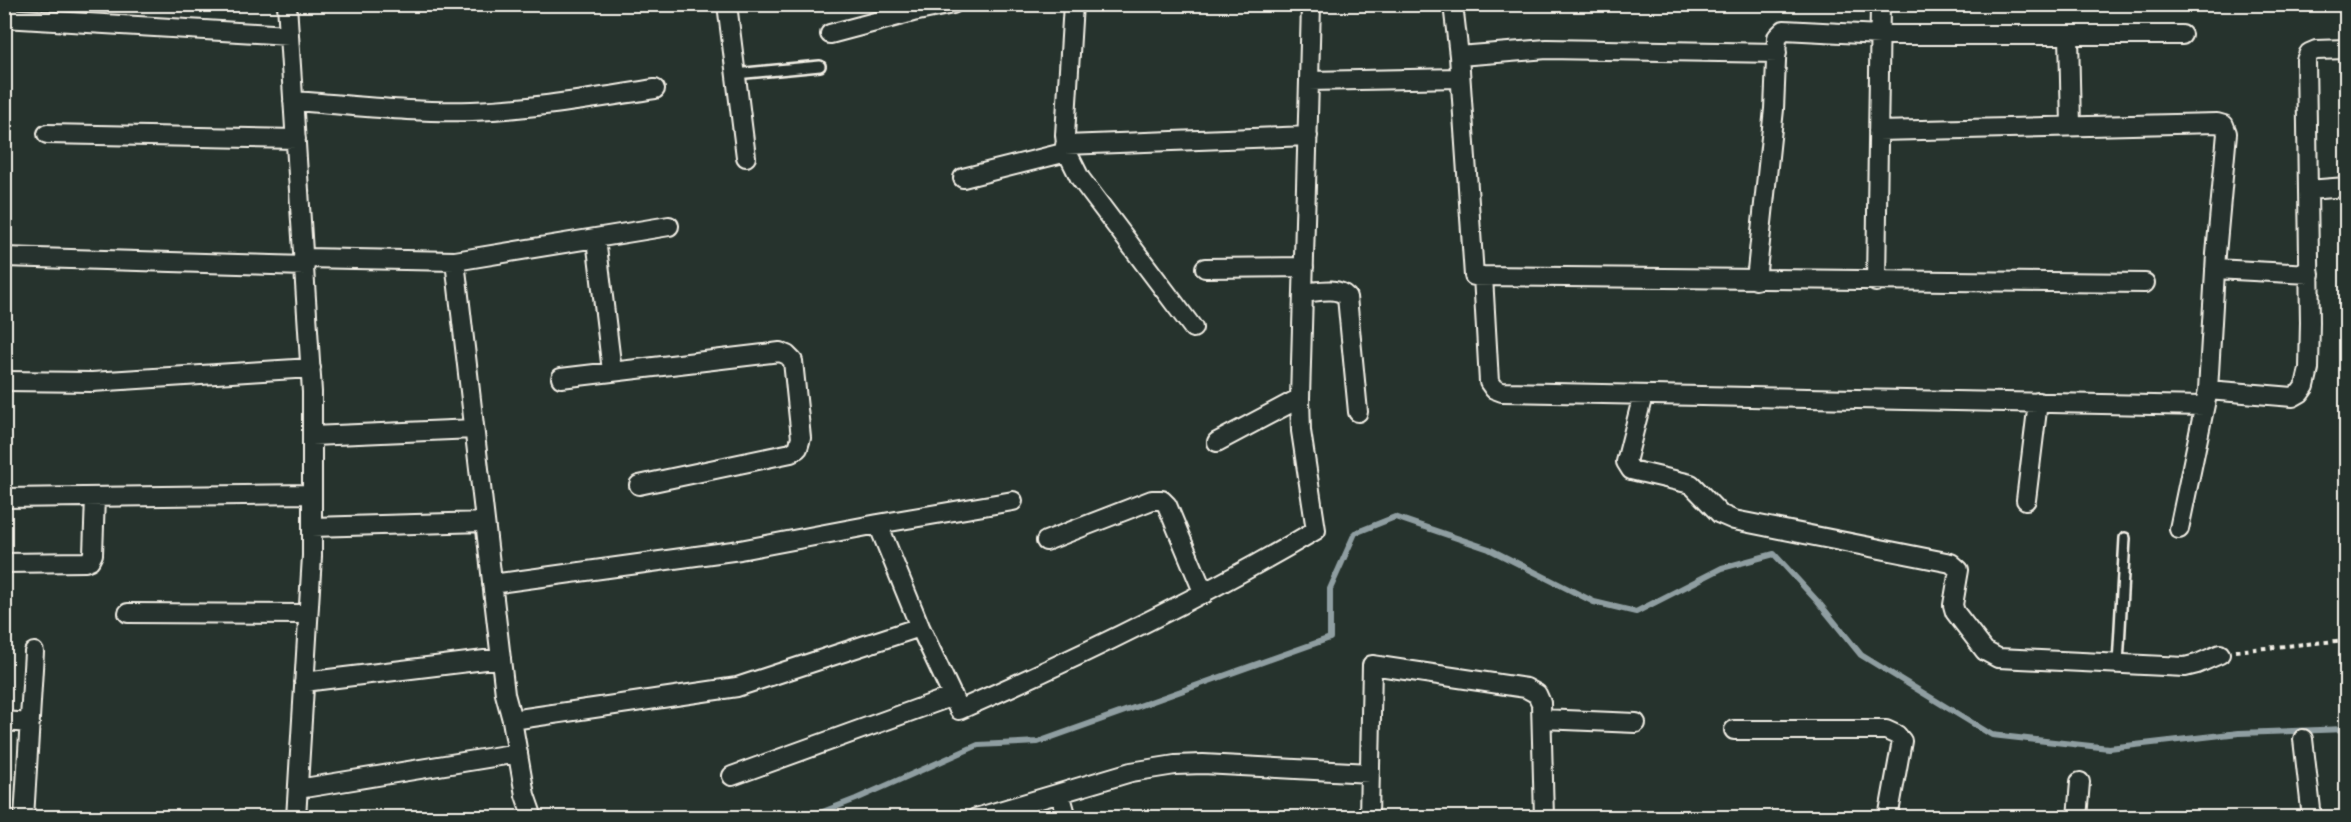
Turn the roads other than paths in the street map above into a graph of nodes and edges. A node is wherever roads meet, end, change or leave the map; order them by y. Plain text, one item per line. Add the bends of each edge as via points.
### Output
1 (288, 4) edge
2 (727, 4) edge
3 (953, 4) edge
4 (1073, 4) edge
5 (1311, 4) edge
6 (1453, 4) edge
7 (1880, 4) edge
8 (4, 18) edge
9 (830, 34) dead end
10 (1880, 35) junction
11 (2069, 35) junction
12 (2182, 35) dead end
13 (289, 36) junction
14 (2346, 49) edge
15 (1777, 53) junction
16 (1459, 56) junction
17 (820, 66) dead end
18 (735, 74) junction
19 (1460, 78) junction
20 (1309, 81) junction
21 (655, 89) dead end
22 (293, 101) junction
23 (2071, 126) junction
24 (1878, 131) junction
25 (47, 134) dead end
26 (1308, 136) junction
27 (296, 140) junction
28 (1066, 149) junction
29 (746, 157) dead end
30 (963, 178) dead end
31 (2346, 187) edge
32 (2308, 190) junction
33 (669, 226) dead end
34 (596, 238) junction
35 (4, 257) edge
36 (455, 261) junction
37 (305, 262) junction
38 (1304, 267) junction
39 (1205, 268) dead end
40 (2215, 269) junction
41 (2310, 274) junction
42 (1483, 276) junction
43 (1756, 280) junction
44 (1876, 282) junction
45 (2145, 283) dead end
46 (1303, 293) junction
47 (1193, 328) dead end
48 (311, 368) junction
49 (612, 371) junction
50 (561, 378) dead end
51 (4, 381) edge
52 (1643, 395) junction
53 (1300, 398) junction
54 (2206, 398) junction
55 (2038, 402) junction
56 (1358, 412) dead end
57 (474, 429) junction
58 (312, 436) junction
59 (1217, 442) dead end
60 (639, 485) dead end
61 (312, 494) junction
62 (95, 497) junction
63 (4, 498) edge
64 (2026, 500) dead end
65 (1013, 501) dead end
66 (484, 522) junction
67 (878, 524) junction
68 (312, 527) junction
69 (2179, 529) dead end
70 (2125, 538) dead end
71 (1046, 541) dead end
72 (4, 563) edge
73 (492, 584) junction
74 (1204, 594) junction
75 (128, 613) dead end
76 (308, 614) junction
77 (920, 627) junction
78 (34, 652) dead end
79 (2220, 654) road end
80 (501, 658) junction
81 (2118, 664) junction
82 (304, 682) junction
83 (953, 696) junction
84 (1542, 719) junction
85 (512, 720) junction
86 (4, 721) edge
87 (30, 723) junction
88 (1636, 723) dead end
89 (1734, 730) dead end
90 (2303, 740) dead end
91 (518, 753) junction
92 (1370, 773) junction
93 (732, 776) dead end
94 (2080, 782) dead end
95 (298, 789) junction
96 (1060, 793) junction
97 (24, 818) edge
98 (296, 818) edge
99 (533, 818) edge
100 (976, 818) edge
101 (1067, 818) edge
102 (1369, 818) edge
103 (1544, 818) edge
104 (1888, 818) edge
105 (2078, 818) edge
106 (2312, 818) edge

1 - 13 street
2 - 18 street
3 - 9 street
4 - 28 street
5 - 20 street
6 - 16 street
7 - 10 street
8 - 13 street
10 - 11 street
10 - 15 street via 1784,30 1777,37
10 - 24 street
11 - 12 street
11 - 23 street
13 - 22 street
14 - 32 street via 2316,50 2306,60
15 - 16 street via 1547,50
15 - 43 street
16 - 19 street
17 - 18 lane
18 - 29 street
19 - 20 street
19 - 42 street via 1474,276
20 - 26 street
21 - 22 street via 471,111
22 - 27 street
23 - 24 street
23 - 40 street via 2224,125 2227,133
24 - 44 street
25 - 27 street
26 - 28 street
26 - 38 street
27 - 37 street
28 - 30 street
28 - 47 street via 1080,177
31 - 32 street
32 - 41 street
33 - 34 street
34 - 36 street
34 - 49 street
35 - 37 street
36 - 37 street
36 - 57 street
37 - 48 street
38 - 39 street
38 - 46 street
40 - 41 street
40 - 54 street
41 - 54 street via 2309,369 2300,393 2293,397
42 - 43 street
42 - 52 street via 1489,382 1494,389
43 - 44 street
44 - 45 street
46 - 53 street
46 - 56 street via 1336,290 1347,297
48 - 51 street via 92,382
48 - 58 street
49 - 50 street
49 - 60 street via 780,352 793,361 801,438 798,448 791,453
52 - 55 street
52 - 81 street via 1626,462 1632,470 1685,481 1720,514 1734,520 1951,563 1959,570 1955,612 1992,656
53 - 59 street
53 - 74 street via 1300,431 1316,530
54 - 55 street
54 - 69 street
55 - 64 street
57 - 58 street
57 - 66 street
58 - 61 street
61 - 62 street
61 - 68 street
62 - 63 street
62 - 72 street via 90,560
65 - 67 street
66 - 68 street
66 - 73 street
67 - 73 street via 740,550
67 - 77 street
68 - 76 street
70 - 81 lane
71 - 74 street via 1152,500 1162,501
73 - 80 street
74 - 83 street via 1053,669 959,710
75 - 76 street
76 - 82 street
77 - 83 street
77 - 85 street via 737,687
78 - 87 street
79 - 81 street via 2185,667
80 - 82 street
80 - 85 street
82 - 95 street
83 - 93 street
84 - 88 street
84 - 92 street via 1537,694 1526,688 1372,664
84 - 103 street
85 - 91 street
86 - 87 street
87 - 97 street
89 - 104 street via 1887,730 1897,735 1902,741
90 - 106 street
91 - 95 street
91 - 99 street
92 - 96 street via 1175,765 1131,772
92 - 102 street
94 - 105 street
95 - 98 street
96 - 100 street
96 - 101 street

